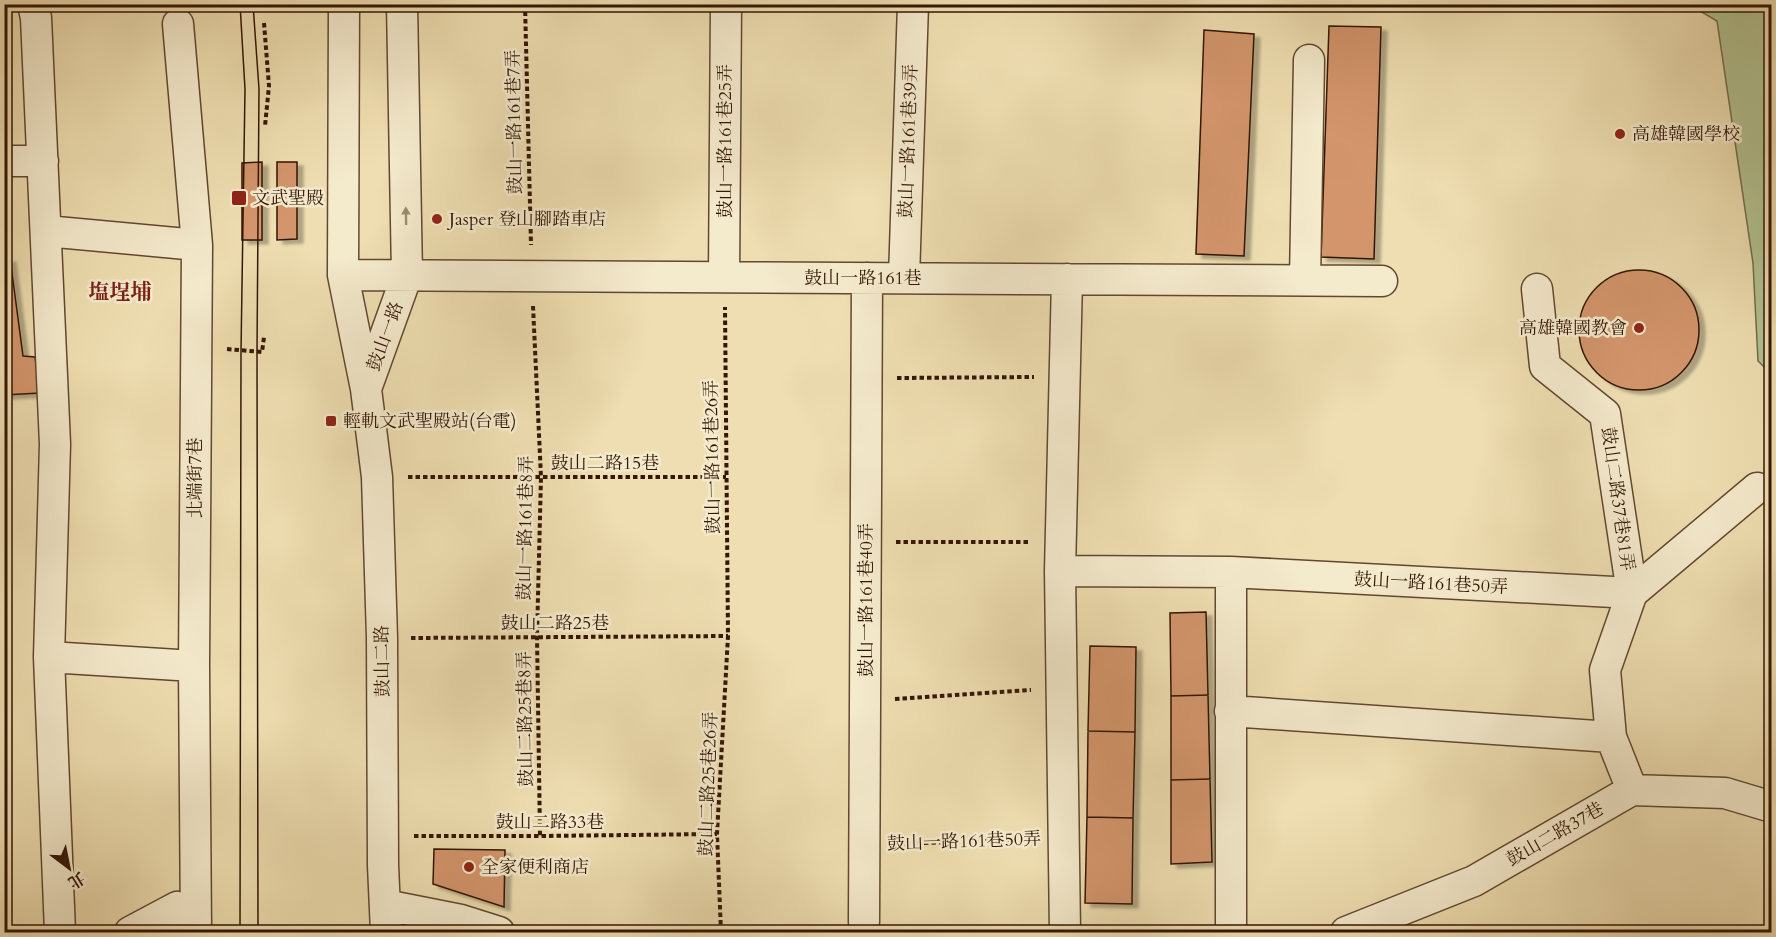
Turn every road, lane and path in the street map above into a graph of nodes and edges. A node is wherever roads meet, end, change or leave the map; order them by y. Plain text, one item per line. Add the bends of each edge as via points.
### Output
1 (33, 4) edge
2 (344, 4) edge
3 (402, 4) edge
4 (525, 4) edge
5 (726, 4) edge
6 (913, 4) edge
7 (264, 23) dead end
8 (178, 24) dead end
9 (1309, 60) dead end
10 (265, 126) dead end
11 (4, 161) edge
12 (43, 161) junction
13 (46, 231) junction
14 (197, 245) junction
15 (407, 274) junction
16 (343, 275) junction
17 (532, 275) junction
18 (724, 277) junction
19 (867, 278) junction
20 (904, 278) junction
21 (1066, 279) junction
22 (1305, 280) junction
23 (1383, 281) dead end
24 (1537, 289) dead end
25 (264, 337) dead end
26 (221, 348) dead end
27 (1064, 377) junction
28 (867, 378) junction
29 (366, 389) junction
30 (377, 477) junction
31 (542, 477) junction
32 (726, 477) junction
33 (1758, 488) dead end
34 (866, 541) junction
35 (1060, 556) junction
36 (1231, 572) junction
37 (1632, 593) junction
38 (537, 636) junction
39 (728, 636) junction
40 (382, 638) junction
41 (49, 657) junction
42 (194, 666) junction
43 (1062, 688) junction
44 (865, 701) junction
45 (1230, 711) junction
46 (1611, 737) junction
47 (1632, 790) junction
48 (1772, 807) edge
49 (717, 834) junction
50 (383, 836) junction
51 (540, 836) junction
52 (1064, 838) junction
53 (865, 845) junction
54 (386, 919) edge
55 (864, 922) dead end
56 (196, 927) edge
57 (60, 933) edge
58 (130, 933) edge
59 (499, 933) edge
60 (721, 933) edge
61 (1065, 933) edge
62 (1231, 933) edge
63 (1346, 933) edge

1 - 12 street
2 - 16 street, 鼓山一路
15 -> 3 street, 鼓山一路
4 - 17 path, 鼓山一路161巷7弄
5 - 18 street, 鼓山一路161巷25弄
6 - 20 street, 鼓山一路161巷39弄
7 - 10 path via 269,86
8 - 14 street, 北端街7巷
9 - 22 street
11 - 12 street
12 - 13 street
13 - 14 street
13 - 41 street via 55,444
14 - 42 street, 北端街7巷
15 - 16 street, 鼓山一路161巷
15 - 17 street, 鼓山一路161巷
15 - 29 street, 鼓山一路
16 - 29 street, 鼓山一路
17 - 18 street, 鼓山一路161巷
17 - 31 path, 鼓山一路161巷8弄
18 - 19 street, 鼓山一路161巷
18 - 32 path, 鼓山一路161巷26弄
19 - 20 street, 鼓山一路161巷
19 - 28 street, 鼓山一路161巷40弄
20 - 21 street, 鼓山一路161巷
21 - 22 street, 鼓山一路161巷
21 - 27 street, 鼓山一路161巷50弄
22 - 23 street, 鼓山一路161巷
24 - 37 street, 鼓山二路37巷81弄 via 1545,366 1605,414
25 - 26 path via 262,352
27 - 28 path
27 - 35 street, 鼓山一路161巷50弄
28 - 34 street, 鼓山一路161巷40弄
29 - 30 street, 鼓山二路
30 - 31 path, 鼓山二路15巷
30 - 40 street, 鼓山二路
31 - 32 path, 鼓山二路15巷
31 - 38 path, 鼓山一路161巷8弄
32 - 39 path, 鼓山一路161巷26弄
33 - 37 street, 鼓山二路37巷81弄
34 - 35 path
34 - 44 street, 鼓山一路161巷40弄
35 - 36 street, 鼓山一路161巷50弄
35 - 43 street, 鼓山一路161巷50弄
36 - 37 street, 鼓山一路161巷50弄
36 - 45 street
37 - 46 street, 鼓山二路37巷81弄 via 1605,670
38 - 39 path, 鼓山二路25巷
38 - 40 path, 鼓山二路25巷
38 - 51 path, 鼓山二路25巷8弄
39 - 49 path, 鼓山二路25巷26弄
40 - 50 street, 鼓山二路
41 - 42 street
41 - 57 street
42 - 56 street, 北端街7巷
43 - 44 path
43 - 52 street, 鼓山一路161巷50弄
44 - 53 street, 鼓山一路161巷40弄
45 - 46 street
45 - 62 street
46 - 47 street, 鼓山二路37巷81弄
47 - 48 street via 1725,793
47 - 63 street, 鼓山二路37巷 via 1474,881
49 - 51 path, 鼓山二路33巷
49 - 60 path, 鼓山二路25巷26弄
50 - 51 path, 鼓山二路33巷
50 - 54 street, 鼓山二路
52 - 53 path, 鼓山一路161巷50弄
52 - 61 street, 鼓山一路161巷50弄
53 - 55 street, 鼓山一路161巷40弄
54 - 59 street via 461,920
56 - 58 street via 177,907

